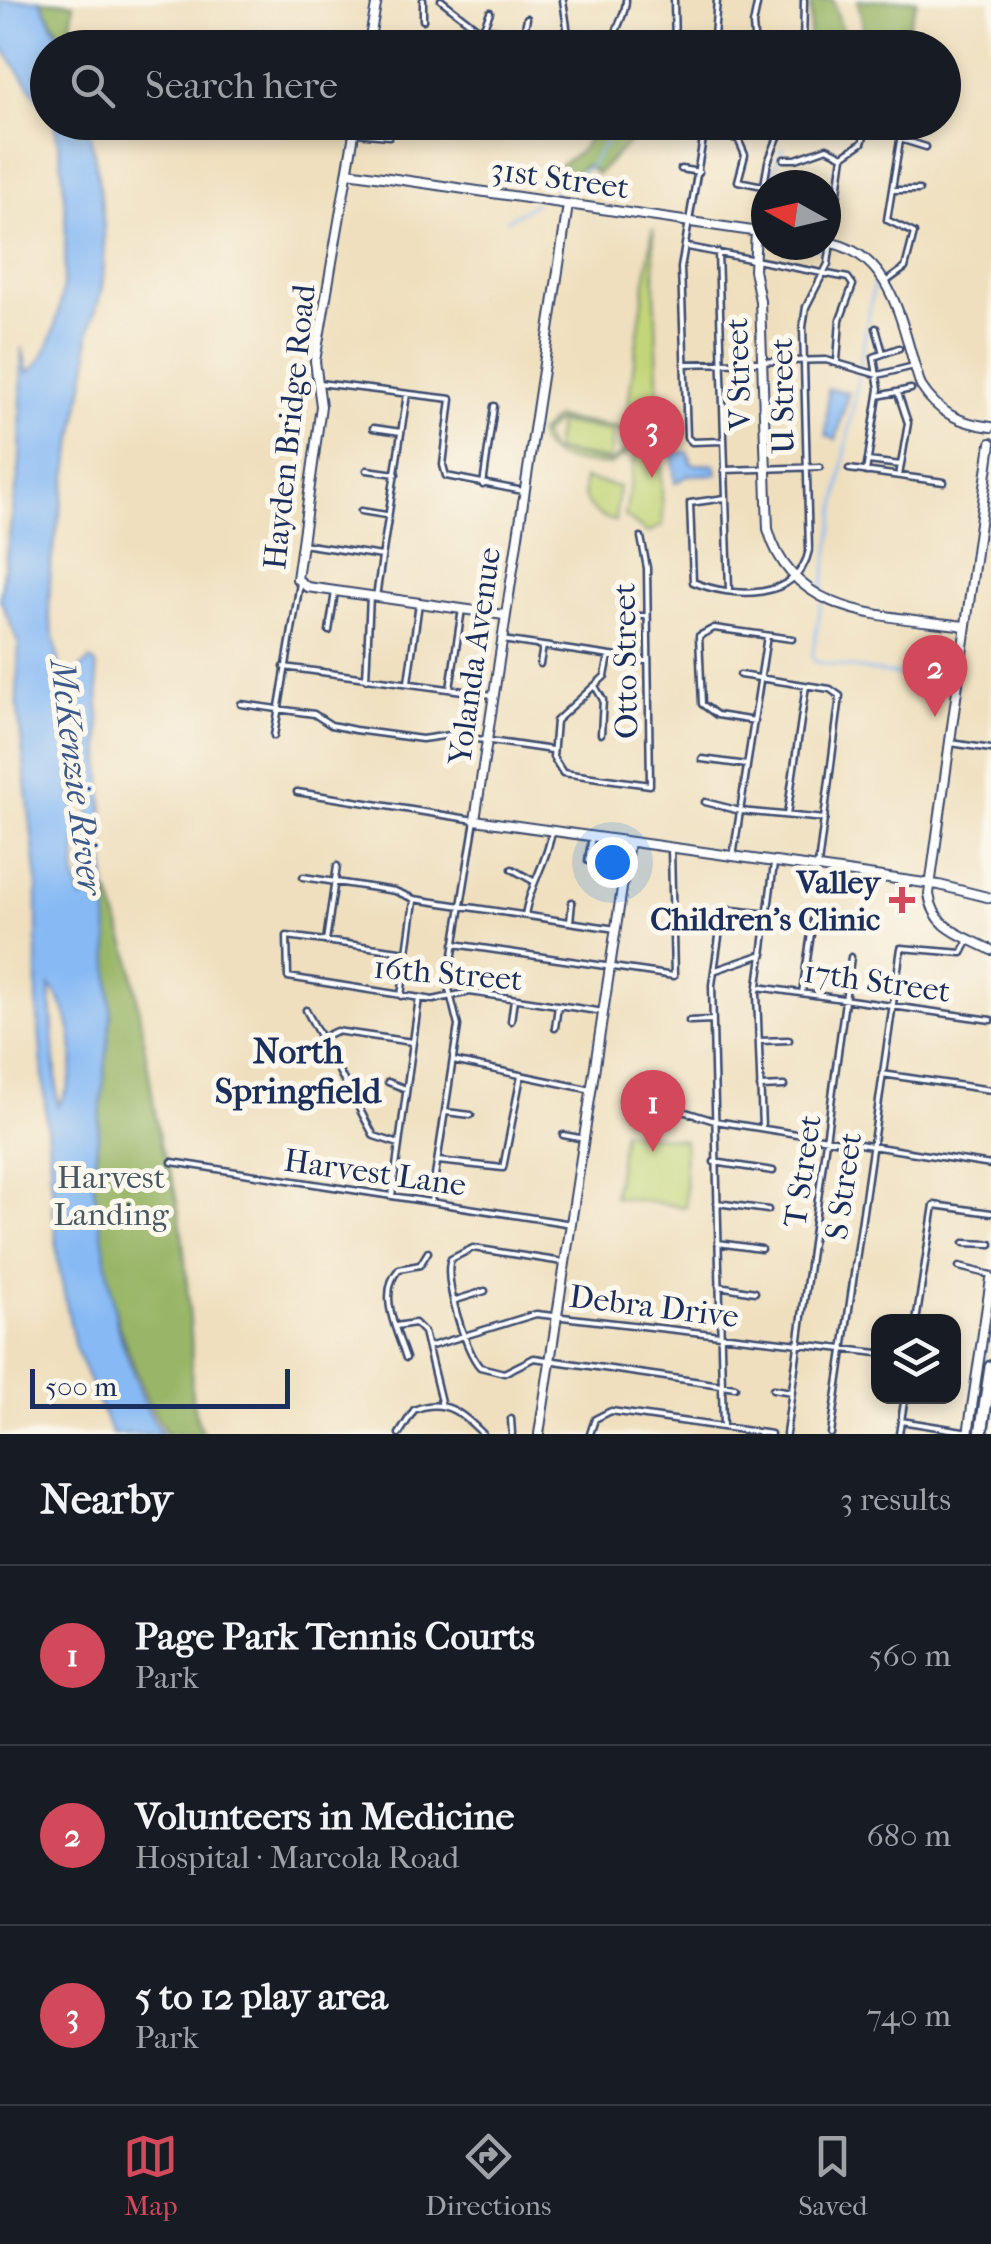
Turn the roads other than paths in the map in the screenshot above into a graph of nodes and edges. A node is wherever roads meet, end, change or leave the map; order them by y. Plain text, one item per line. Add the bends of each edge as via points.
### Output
1 (376, 0) edge
2 (423, 0) edge
3 (441, 0) edge
4 (563, 0) edge
5 (626, 0) edge
6 (674, 0) edge
7 (717, 0) edge
8 (758, 0) edge
9 (804, 0) edge
10 (490, 12) dead end
11 (527, 18) dead end
12 (424, 20) dead end
13 (483, 29) junction
14 (371, 30) edge
15 (490, 30) edge
16 (525, 30) edge
17 (567, 30) edge
18 (616, 30) edge
19 (675, 30) edge
20 (714, 30) edge
21 (753, 30) edge
22 (804, 30) edge
23 (353, 140) edge
24 (703, 140) edge
25 (740, 140) edge
26 (778, 140) edge
27 (863, 140) edge
28 (900, 140) edge
29 (903, 140) edge
30 (926, 147) dead end
31 (843, 156) junction
32 (784, 159) dead end
33 (681, 170) dead end
34 (769, 170) edge
35 (841, 170) edge
36 (348, 172) junction
37 (699, 172) junction
38 (751, 184) edge
39 (893, 190) junction
40 (920, 190) dead end
41 (568, 204) junction
42 (692, 223) junction
43 (751, 231) edge
44 (841, 245) edge
45 (688, 246) junction
46 (718, 252) junction
47 (751, 256) edge
48 (754, 260) edge
49 (772, 260) edge
50 (827, 260) edge
51 (825, 272) junction
52 (886, 281) junction
53 (876, 328) dead end
54 (899, 348) dead end
55 (883, 353) junction
56 (804, 360) junction
57 (763, 361) junction
58 (837, 361) junction
59 (721, 362) junction
60 (684, 364) junction
61 (914, 366) junction
62 (878, 375) junction
63 (319, 383) junction
64 (911, 389) dead end
65 (898, 393) junction
66 (407, 394) junction
67 (878, 396) junction
68 (494, 406) dead end
69 (991, 427) edge
70 (373, 428) dead end
71 (401, 432) junction
72 (723, 441) junction
73 (991, 443) edge
74 (868, 461) junction
75 (901, 465) junction
76 (806, 467) junction
77 (820, 467) dead end
78 (766, 469) junction
79 (849, 469) dead end
80 (367, 470) dead end
81 (724, 470) junction
82 (866, 472) junction
83 (396, 474) junction
84 (900, 476) junction
85 (944, 482) dead end
86 (483, 484) junction
87 (523, 491) junction
88 (725, 498) junction
89 (362, 511) dead end
90 (386, 514) junction
91 (641, 537) dead end
92 (302, 544) junction
93 (382, 556) junction
94 (792, 577) junction
95 (300, 583) junction
96 (729, 590) junction
97 (335, 591) junction
98 (373, 596) junction
99 (419, 604) junction
100 (462, 609) junction
101 (504, 615) junction
102 (630, 616) dead end
103 (644, 616) junction
104 (964, 624) junction
105 (329, 631) dead end
106 (767, 636) junction
107 (792, 639) dead end
108 (500, 640) junction
109 (543, 646) junction
110 (609, 656) junction
111 (646, 661) junction
112 (540, 664) dead end
113 (284, 667) junction
114 (740, 675) dead end
115 (761, 678) junction
116 (366, 679) junction
117 (408, 682) junction
118 (806, 685) junction
119 (595, 686) junction
120 (450, 689) junction
121 (493, 695) junction
122 (240, 704) dead end
123 (278, 709) junction
124 (754, 721) junction
125 (356, 722) dead end
126 (398, 728) dead end
127 (355, 730) junction
128 (601, 734) dead end
129 (274, 736) dead end
130 (398, 736) junction
131 (487, 741) junction
132 (947, 742) junction
133 (991, 749) edge
134 (552, 750) junction
135 (702, 759) dead end
136 (746, 765) junction
137 (297, 792) dead end
138 (705, 802) dead end
139 (740, 811) junction
140 (787, 815) junction
141 (825, 819) junction
142 (475, 820) junction
143 (552, 831) junction
144 (592, 836) junction
145 (629, 842) junction
146 (672, 848) junction
147 (733, 857) junction
148 (588, 861) dead end
149 (774, 863) junction
150 (337, 866) dead end
151 (512, 868) dead end
152 (818, 869) junction
153 (303, 877) dead end
154 (335, 882) junction
155 (535, 882) junction
156 (930, 884) junction
157 (991, 898) edge
158 (414, 899) junction
159 (572, 902) dead end
160 (460, 906) junction
161 (768, 914) junction
162 (814, 914) dead end
163 (525, 915) junction
164 (570, 922) junction
165 (616, 928) junction
166 (969, 939) junction
167 (326, 941) junction
168 (454, 944) junction
169 (991, 950) edge
170 (407, 952) junction
171 (763, 954) junction
172 (852, 956) dead end
173 (610, 968) junction
174 (714, 971) junction
175 (757, 987) junction
176 (802, 993) junction
177 (400, 996) junction
178 (450, 997) junction
179 (419, 998) junction
180 (514, 1000) junction
181 (845, 1000) junction
182 (558, 1006) junction
183 (892, 1006) junction
184 (306, 1010) dead end
185 (604, 1012) junction
186 (712, 1020) junction
187 (991, 1020) edge
188 (511, 1021) dead end
189 (689, 1021) dead end
190 (555, 1028) dead end
191 (321, 1038) junction
192 (789, 1040) dead end
193 (759, 1041) junction
194 (412, 1042) junction
195 (453, 1062) junction
196 (882, 1074) junction
197 (521, 1076) junction
198 (388, 1082) dead end
199 (784, 1086) dead end
200 (760, 1087) junction
201 (408, 1090) junction
202 (592, 1090) junction
203 (991, 1090) edge
204 (666, 1106) dead end
205 (445, 1112) junction
206 (471, 1116) dead end
207 (715, 1121) junction
208 (762, 1128) junction
209 (563, 1135) dead end
210 (584, 1138) junction
211 (829, 1138) junction
212 (400, 1144) junction
213 (871, 1148) junction
214 (438, 1161) junction
215 (172, 1162) dead end
216 (714, 1162) junction
217 (991, 1165) edge
218 (773, 1171) dead end
219 (392, 1196) junction
220 (431, 1202) junction
221 (717, 1203) junction
222 (768, 1210) dead end
223 (991, 1213) edge
224 (572, 1224) junction
225 (718, 1243) junction
226 (964, 1243) dead end
227 (991, 1244) edge
228 (761, 1250) dead end
229 (428, 1252) dead end
230 (528, 1256) junction
231 (566, 1262) junction
232 (527, 1266) dead end
233 (959, 1268) dead end
234 (991, 1277) edge
235 (719, 1286) junction
236 (484, 1291) dead end
237 (755, 1292) dead end
238 (454, 1300) junction
239 (917, 1314) edge
240 (558, 1317) junction
241 (396, 1326) junction
242 (464, 1336) junction
243 (720, 1336) junction
244 (799, 1344) junction
245 (428, 1347) junction
246 (842, 1350) junction
247 (871, 1352) edge
248 (406, 1358) dead end
249 (551, 1360) junction
250 (991, 1367) edge
251 (722, 1385) junction
252 (736, 1387) dead end
253 (773, 1389) dead end
254 (792, 1392) junction
255 (903, 1404) edge
256 (442, 1406) junction
257 (991, 1411) edge
258 (512, 1419) dead end
259 (901, 1421) junction
260 (724, 1427) junction
261 (977, 1433) edge
262 (399, 1434) edge
263 (484, 1434) edge
264 (512, 1434) edge
265 (539, 1434) edge
266 (590, 1434) edge
267 (771, 1434) edge
268 (786, 1434) edge
269 (831, 1434) edge
270 (899, 1434) edge

1 - 14 street
2 - 12 street
3 - 13 street
4 - 17 street
5 - 18 street
6 - 19 street
7 - 20 street
8 - 21 street
9 - 22 street
10 - 13 street
11 - 16 street
13 - 15 street
23 - 36 street, Hayden Bridge Road
24 - 37 street
25 - 38 street via 745,155 738,181
26 - 34 street, V Street
27 - 31 street
28 - 39 street
29 - 30 street
31 - 32 street via 827,148
31 - 35 street, U Street
33 - 37 street
36 - 41 street, 31st Street
36 - 63 street, Hayden Bridge Road via 315,362
37 - 42 street
39 - 40 street
39 - 52 street via 888,222 914,230 905,268
41 - 42 street, 31st Street
41 - 87 street, Yolanda Avenue
42 - 43 street, 31st Street
42 - 45 street
44 - 52 street via 859,250
45 - 46 street
45 - 60 street via 681,268
46 - 47 street
46 - 59 street
48 - 57 street, V Street
49 - 51 street
50 - 51 street, U Street
51 - 56 street, U Street via 806,310
51 - 58 street via 852,285
52 - 61 street
53 - 55 street
54 - 55 street
55 - 62 street via 874,357
56 - 57 street
56 - 58 street
56 - 76 street, U Street
57 - 59 street
57 - 78 street, V Street
58 - 62 street
59 - 60 street
59 - 72 street
60 - 72 street via 688,440
61 - 62 street
61 - 69 street via 942,411
62 - 67 street
63 - 66 street
63 - 92 street, Hayden Bridge Road
64 - 65 street
65 - 67 street
65 - 75 street via 908,424
66 - 71 street
66 - 86 street via 452,400 446,476
67 - 74 street
68 - 86 street
70 - 71 street
71 - 83 street
72 - 81 street
73 - 104 street
74 - 75 street
74 - 82 street
75 - 84 street
76 - 77 street
76 - 78 street
76 - 94 street, U Street via 809,550
78 - 81 street
78 - 94 street, V Street via 768,529
79 - 82 street
80 - 83 street
81 - 88 street
82 - 84 street
83 - 90 street
84 - 85 street
86 - 87 street
87 - 101 street, Yolanda Avenue
88 - 96 street
88 - 96 street via 690,503 692,576 696,584
89 - 90 street
90 - 93 street
91 - 103 street, Otto Street
92 - 93 street
92 - 95 street, Hayden Bridge Road
93 - 98 street
94 - 96 street via 766,594
94 - 104 street, V Street via 830,603
95 - 97 street
95 - 113 street, Hayden Bridge Road
97 - 98 street
97 - 105 street
98 - 99 street
98 - 116 street
99 - 100 street
99 - 117 street
100 - 101 street
100 - 120 street
101 - 108 street, Yolanda Avenue
102 - 103 street
103 - 111 street, Otto Street
104 - 132 street
106 - 107 street
106 - 115 street
106 - 124 street via 714,628 697,640 706,710
108 - 109 street
108 - 121 street, Yolanda Avenue
109 - 110 street
109 - 112 street
110 - 111 street
110 - 119 street
111 - 134 street, Otto Street via 650,785 564,773
113 - 116 street
113 - 123 street, Hayden Bridge Road
114 - 115 street
115 - 118 street
115 - 124 street
116 - 117 street
117 - 120 street
118 - 140 street
118 - 141 street via 838,693 842,705
119 - 128 street via 603,700
119 - 134 street via 559,715
120 - 121 street
121 - 131 street, Yolanda Avenue
122 - 123 street
123 - 127 street
123 - 129 street, Hayden Bridge Road
124 - 136 street
125 - 127 street
126 - 130 street
127 - 130 street
130 - 131 street
131 - 134 street
131 - 142 street, Yolanda Avenue
132 - 133 street
132 - 156 street
135 - 136 street
136 - 139 street
137 - 142 street
138 - 139 street
139 - 140 street
139 - 147 street
140 - 141 street
141 - 152 street
142 - 143 street
142 - 160 street, Yolanda Avenue
143 - 144 street
143 - 155 street
144 - 145 street
144 - 148 street
145 - 146 street
145 - 165 street
146 - 147 street
146 - 173 street via 674,976
147 - 149 street
149 - 152 street
149 - 161 street
150 - 154 street
151 - 155 street
152 - 156 street
153 - 154 street
154 - 158 street
154 - 167 street
155 - 163 street
156 - 157 street
156 - 166 street via 938,918
158 - 160 street
158 - 170 street
159 - 164 street
160 - 163 street
160 - 168 street, Yolanda Avenue
161 - 171 street
161 - 174 street via 722,908
162 - 176 street
163 - 164 street
164 - 165 street
165 - 173 street
166 - 169 street
166 - 183 street, S Street via 962,953 902,945
167 - 170 street
167 - 177 street, 16th Street via 288,936 288,977
168 - 173 street
168 - 178 street, Yolanda Avenue
170 - 177 street
171 - 174 street
171 - 175 street
172 - 181 street, T Street
173 - 185 street
174 - 186 street
175 - 176 street, 17th Street
175 - 193 street
176 - 181 street, 17th Street
177 - 179 street, 16th Street
178 - 179 street, 16th Street
178 - 180 street, 16th Street via 470,992
178 - 195 street, Yolanda Avenue via 458,1018
179 - 194 street
180 - 182 street, 16th Street
180 - 188 street
181 - 183 street, 17th Street
181 - 211 street, T Street
182 - 185 street, 16th Street
182 - 190 street
183 - 187 street, 17th Street
183 - 196 street, S Street
184 - 191 street
185 - 202 street
186 - 189 street
186 - 207 street
191 - 194 street via 343,1032
191 - 212 street via 374,1136
192 - 193 street
193 - 200 street
194 - 201 street
195 - 197 street
195 - 205 street, Yolanda Avenue
196 - 203 street
196 - 213 street, S Street
197 - 202 street
197 - 214 street via 503,1168
198 - 201 street
199 - 200 street
200 - 208 street
201 - 212 street
202 - 210 street
204 - 207 street
205 - 206 street
205 - 214 street, Yolanda Avenue
207 - 208 street
207 - 216 street
208 - 211 street
209 - 210 street
210 - 224 street
211 - 213 street
211 - 244 street, T Street
212 - 219 street
213 - 217 street
213 - 246 street, S Street
214 - 220 street, Yolanda Avenue
215 - 219 street, Harvest Lane
216 - 218 street
216 - 221 street
219 - 220 street, Harvest Lane
220 - 224 street, Harvest Lane
221 - 222 street
221 - 225 street
223 - 239 street via 934,1205
224 - 231 street
225 - 228 street
225 - 235 street
226 - 227 street
229 - 241 street via 420,1265 399,1268 391,1278
230 - 231 street
230 - 232 street
230 - 238 street via 473,1248 456,1253 447,1275
231 - 240 street
233 - 234 street
234 - 261 street
235 - 237 street
235 - 243 street
236 - 238 street
238 - 242 street
240 - 242 street, Debra Drive via 527,1314
240 - 243 street, Debra Drive
240 - 249 street
241 - 245 street via 420,1327
241 - 248 street
242 - 245 street, Debra Drive
242 - 249 street via 474,1362 487,1371
243 - 244 street, Debra Drive
243 - 251 street
244 - 246 street, Debra Drive
244 - 254 street, T Street
245 - 256 street
246 - 247 street, Debra Drive
246 - 269 street, S Street
249 - 251 street
249 - 265 street
250 - 261 highway
251 - 252 street
251 - 260 street
253 - 254 street
254 - 268 street, T Street
255 - 259 street
256 - 262 street via 414,1410
256 - 263 street via 466,1414
257 - 261 highway
258 - 264 street
259 - 261 street
259 - 270 street
260 - 266 street via 611,1412 595,1419
260 - 267 street

